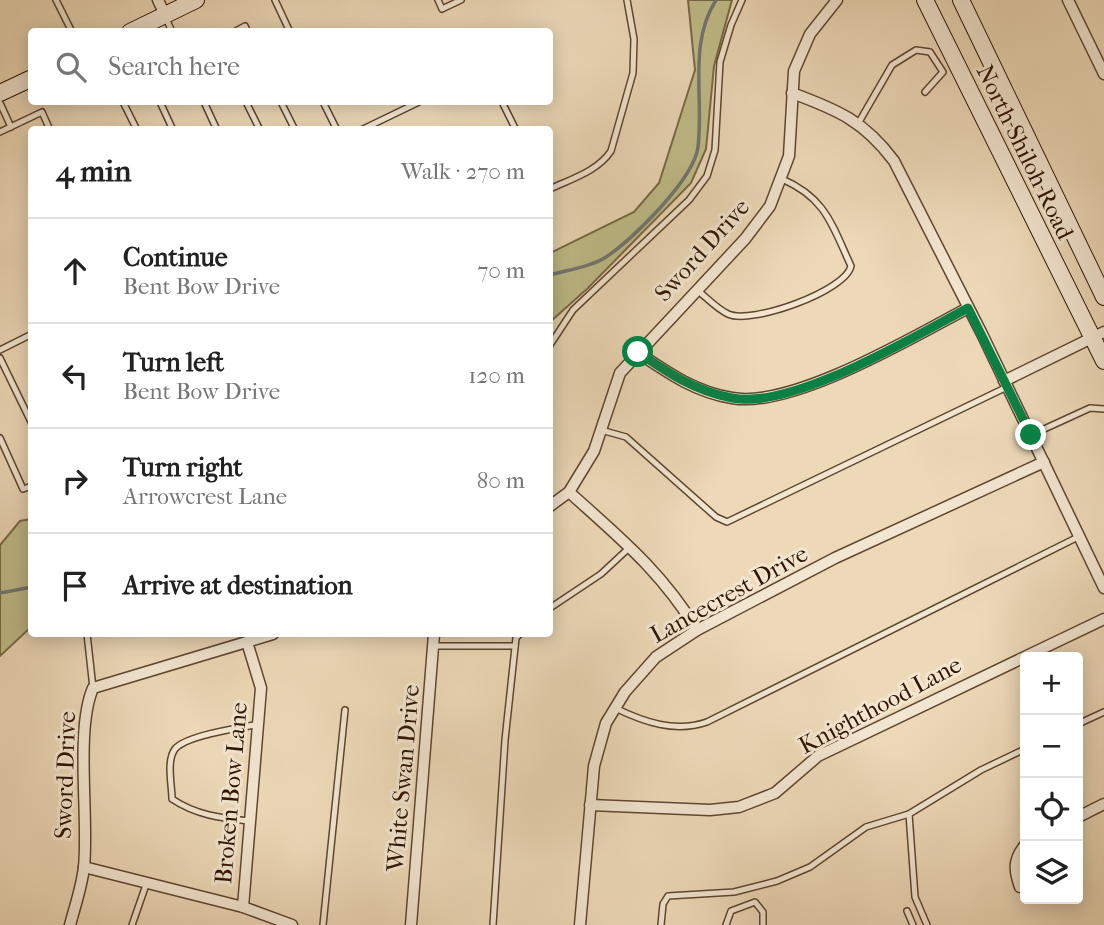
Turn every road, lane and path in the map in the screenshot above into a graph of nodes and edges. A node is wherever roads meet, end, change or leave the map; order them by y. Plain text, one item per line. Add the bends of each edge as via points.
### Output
1 (56, 0) edge
2 (196, 0) edge
3 (275, 0) edge
4 (438, 0) edge
5 (461, 0) edge
6 (627, 0) edge
7 (743, 0) edge
8 (837, 0) edge
9 (925, 0) edge
10 (961, 0) edge
11 (1068, 0) edge
12 (161, 7) edge
13 (70, 28) edge
14 (135, 28) edge
15 (170, 28) edge
16 (288, 28) edge
17 (1104, 74) edge
18 (28, 80) edge
19 (925, 92) dead end
20 (1, 93) edge
21 (792, 93) junction
22 (124, 105) edge
23 (161, 105) edge
24 (205, 105) edge
25 (248, 105) edge
26 (282, 105) edge
27 (324, 105) edge
28 (413, 105) edge
29 (504, 105) edge
30 (859, 122) junction
31 (48, 126) edge
32 (134, 126) edge
33 (171, 126) edge
34 (215, 126) edge
35 (258, 126) edge
36 (293, 126) edge
37 (335, 126) edge
38 (369, 126) edge
39 (514, 126) edge
40 (11, 127) junction
41 (0, 132) edge
42 (782, 178) junction
43 (553, 187) edge
44 (697, 290) junction
45 (1104, 296) edge
46 (968, 308) junction
47 (1098, 334) edge
48 (28, 336) edge
49 (553, 340) edge
50 (0, 350) edge
51 (638, 352) junction
52 (0, 358) edge
53 (1104, 361) edge
54 (1006, 384) junction
55 (1104, 409) edge
56 (28, 416) edge
57 (601, 430) junction
58 (1031, 435) junction
59 (0, 438) edge
60 (1044, 462) junction
61 (28, 487) edge
62 (569, 492) junction
63 (553, 504) edge
64 (1080, 537) junction
65 (630, 547) junction
66 (1104, 588) edge
67 (553, 606) edge
68 (1104, 619) edge
69 (697, 630) junction
70 (86, 637) edge
71 (263, 637) edge
72 (434, 637) edge
73 (519, 637) edge
74 (247, 642) junction
75 (433, 646) junction
76 (515, 646) junction
77 (93, 688) junction
78 (615, 708) junction
79 (345, 710) dead end
80 (1104, 712) edge
81 (1083, 722) edge
82 (259, 724) junction
83 (1020, 751) edge
84 (1104, 804) edge
85 (590, 806) junction
86 (909, 814) junction
87 (1083, 814) edge
88 (249, 821) junction
89 (1020, 851) edge
90 (84, 867) junction
91 (147, 881) junction
92 (1020, 887) dead end
93 (243, 907) junction
94 (907, 911) dead end
95 (70, 925) edge
96 (132, 925) edge
97 (292, 925) edge
98 (323, 925) edge
99 (411, 925) edge
100 (493, 925) edge
101 (580, 925) edge
102 (661, 925) edge
103 (726, 925) edge
104 (763, 925) edge
105 (913, 925) edge
106 (927, 925) edge

1 - 13 lane
2 - 12 main road
3 - 16 lane
4 - 5 lane via 442,9
6 - 43 lane via 634,39 633,73 611,150 604,161
7 - 49 lane via 720,62 715,150 707,176 689,200 573,310
8 - 21 street, Sword Drive via 801,50
9 - 47 main road, North Shiloh Road
10 - 45 main road, North Shiloh Road
11 - 17 street
12 - 14 main road
12 - 15 lane
18 - 20 main road
19 - 30 lane via 943,67 930,52 916,50 892,65
20 - 40 lane
21 - 30 street
21 - 42 street, Sword Drive via 789,156
22 - 32 lane
23 - 33 lane
24 - 34 lane
25 - 35 lane
26 - 36 lane
27 - 37 lane
28 - 38 lane
29 - 39 lane
30 - 46 street via 894,161
31 - 40 lane via 42,112
40 - 41 lane
42 - 44 street, Sword Drive via 745,239
42 - 44 lane via 816,198 850,272 783,310 761,315 729,315
44 - 51 street, Sword Drive
46 - 51 street via 801,391 762,400 708,393 679,381
46 - 54 street
47 - 53 main road, North Shiloh Road
47 - 54 street
48 - 50 lane
51 - 57 street, Sword Drive via 620,373
52 - 56 lane
54 - 57 lane via 727,522 626,437
54 - 58 street
55 - 58 lane via 1090,408
57 - 62 street, Sword Drive
58 - 60 street
59 - 61 lane via 23,489
60 - 64 street
60 - 69 street, Lancecrest Drive via 835,558
62 - 63 street, Sword Drive
62 - 65 street
64 - 66 street
64 - 78 lane via 707,722 692,727 662,725
65 - 67 lane via 601,574
65 - 69 street via 676,595
68 - 85 street, Knighthood Lane via 817,757 775,793 739,807
69 - 78 street, Lancecrest Drive via 656,656
70 - 77 lane
71 - 74 street, Sword Drive
72 - 75 street, White Swan Drive
73 - 76 lane
74 - 77 street, Sword Drive
74 - 82 street, Broken Bow Lane via 261,688
75 - 76 lane
75 - 99 street, White Swan Drive
76 - 100 lane
77 - 90 street, Sword Drive via 85,748
78 - 85 street, Lancecrest Drive via 594,766
79 - 98 lane
80 - 81 lane
82 - 88 street, Broken Bow Lane
82 - 88 lane via 186,742 175,750 171,761 172,799 215,818
83 - 86 lane
84 - 87 street
85 - 101 street, Lancecrest Drive
86 - 102 lane via 866,827 810,867 777,881 734,892 668,896
86 - 106 lane via 915,897
88 - 93 street, Broken Bow Lane
89 - 92 street via 1014,870
90 - 91 street
90 - 95 street, Sword Drive
91 - 93 street
91 - 96 lane
93 - 97 street
94 - 105 lane
103 - 104 lane via 731,911 755,902 763,912

